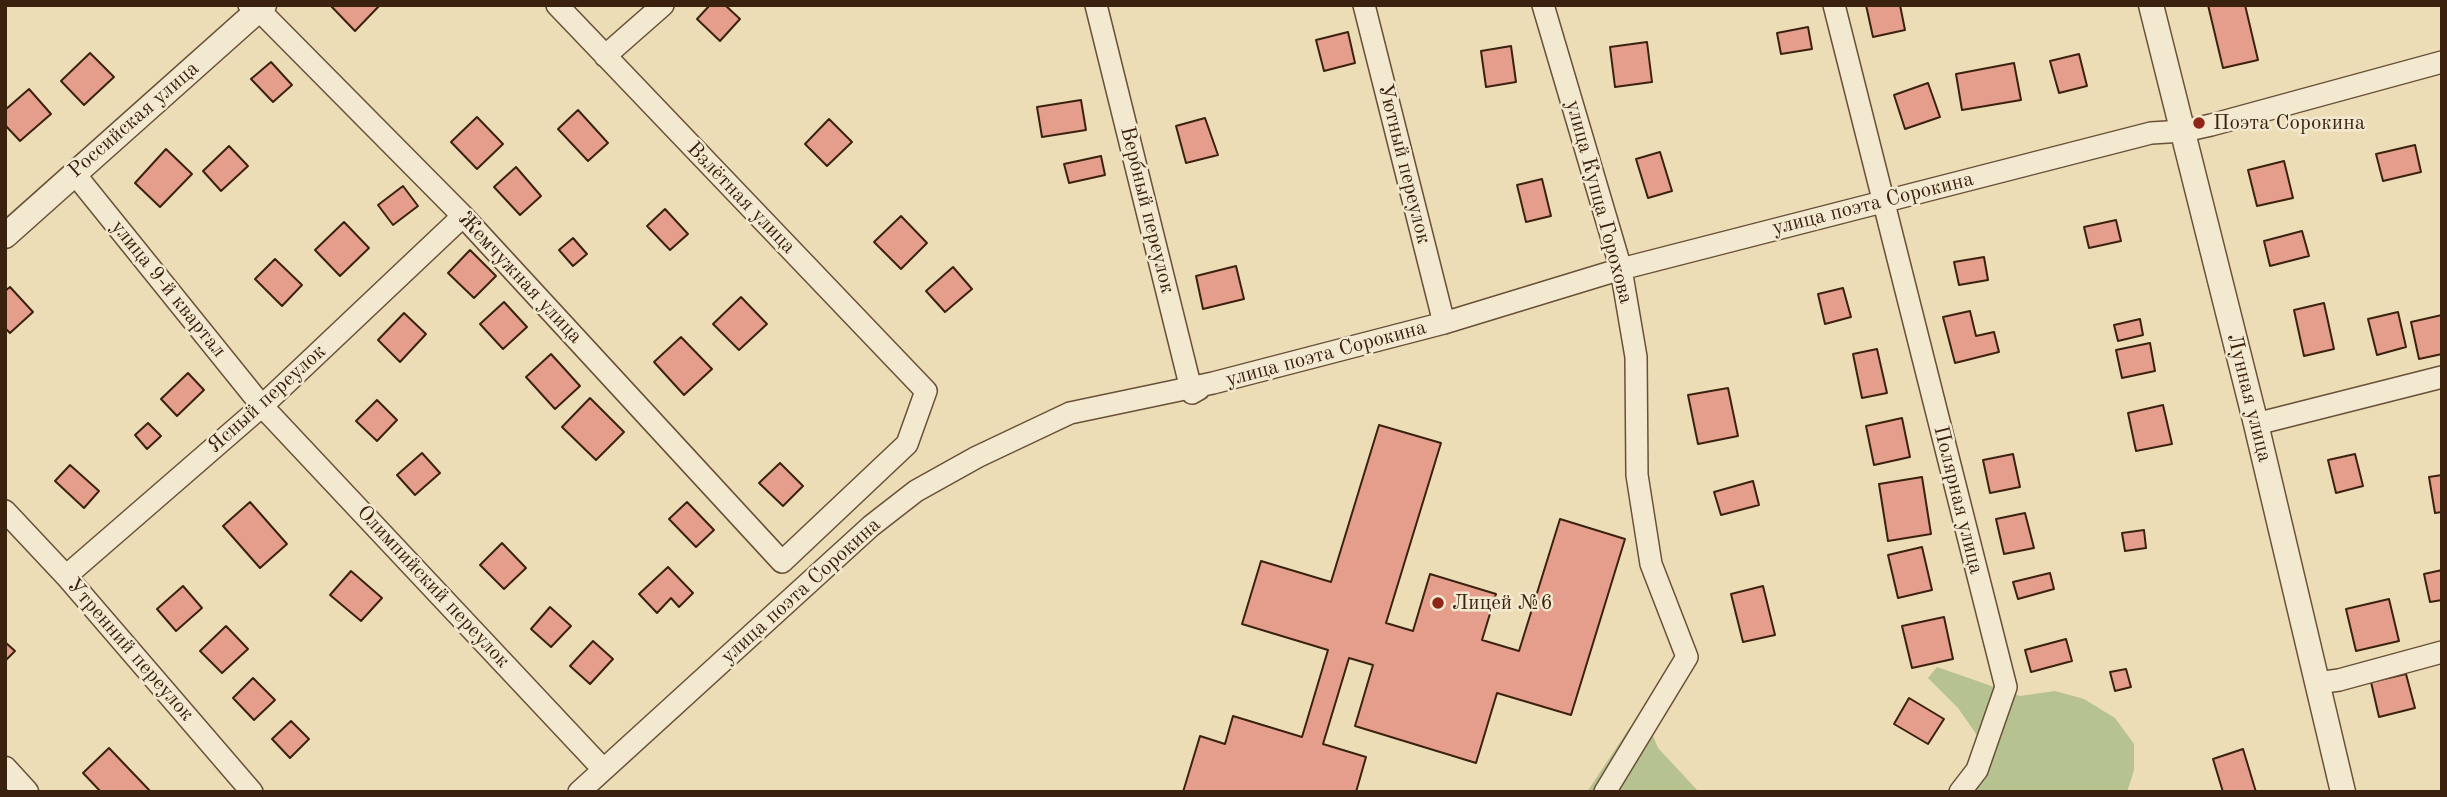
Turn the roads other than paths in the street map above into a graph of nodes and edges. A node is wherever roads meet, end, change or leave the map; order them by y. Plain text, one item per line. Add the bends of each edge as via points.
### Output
1 (557, 5) edge
2 (663, 5) edge
3 (1096, 5) edge
4 (1364, 5) edge
5 (1543, 5) edge
6 (1834, 5) edge
7 (2151, 5) edge
8 (257, 7) edge
9 (605, 56) junction
10 (2442, 62) edge
11 (2184, 131) junction
12 (74, 173) junction
13 (1882, 201) junction
14 (463, 216) junction
15 (5, 236) edge
16 (1621, 269) junction
17 (1444, 323) junction
18 (2442, 377) edge
19 (1213, 383) junction
20 (262, 405) junction
21 (2256, 424) junction
22 (5, 511) edge
23 (782, 562) joint
24 (66, 576) junction
25 (2442, 652) edge
26 (2317, 683) junction
27 (5, 769) edge
28 (603, 769) junction
29 (1977, 770) junction
30 (26, 792) edge
31 (252, 792) edge
32 (579, 792) edge
33 (1605, 792) edge
34 (1960, 792) edge
35 (1978, 792) edge
36 (2343, 792) edge

1 - 9 street, Взлётная улица
2 - 9 street
3 - 19 street, Вербный переулок via 1192,393
4 - 17 street, Уютный переулок
5 - 16 street, улица Купца Горохова
6 - 13 street, Полярная улица
7 - 11 street, Лунная улица
8 - 12 street, Российская улица
8 - 14 street, Жемчужная улица
9 - 23 street, Взлётная улица via 926,391 907,444
10 - 11 street, улица поэта Сорокина
11 - 13 street, улица поэта Сорокина via 2151,132
11 - 21 street, Лунная улица
12 - 15 street, Российская улица
12 - 20 street, улица 9-й квартал
13 - 16 street, улица поэта Сорокина
13 - 29 street, Полярная улица via 2006,687
14 - 20 street, Ясный переулок
14 - 23 street, Жемчужная улица
16 - 17 street, улица поэта Сорокина
16 - 33 street, улица Купца Горохова via 1636,357 1637,475 1651,564 1687,657
17 - 19 street, улица поэта Сорокина
18 - 21 street
19 - 28 street, улица поэта Сорокина via 1070,413 916,491 871,526
20 - 24 street, Ясный переулок
20 - 28 street, Олимпийский переулок
21 - 26 street, Лунная улица
22 - 24 street, Утренний переулок
24 - 31 street, Утренний переулок
25 - 26 street
26 - 36 street, Лунная улица
27 - 30 street
28 - 32 street, улица поэта Сорокина
29 - 34 street, Полярная улица
29 - 35 street

